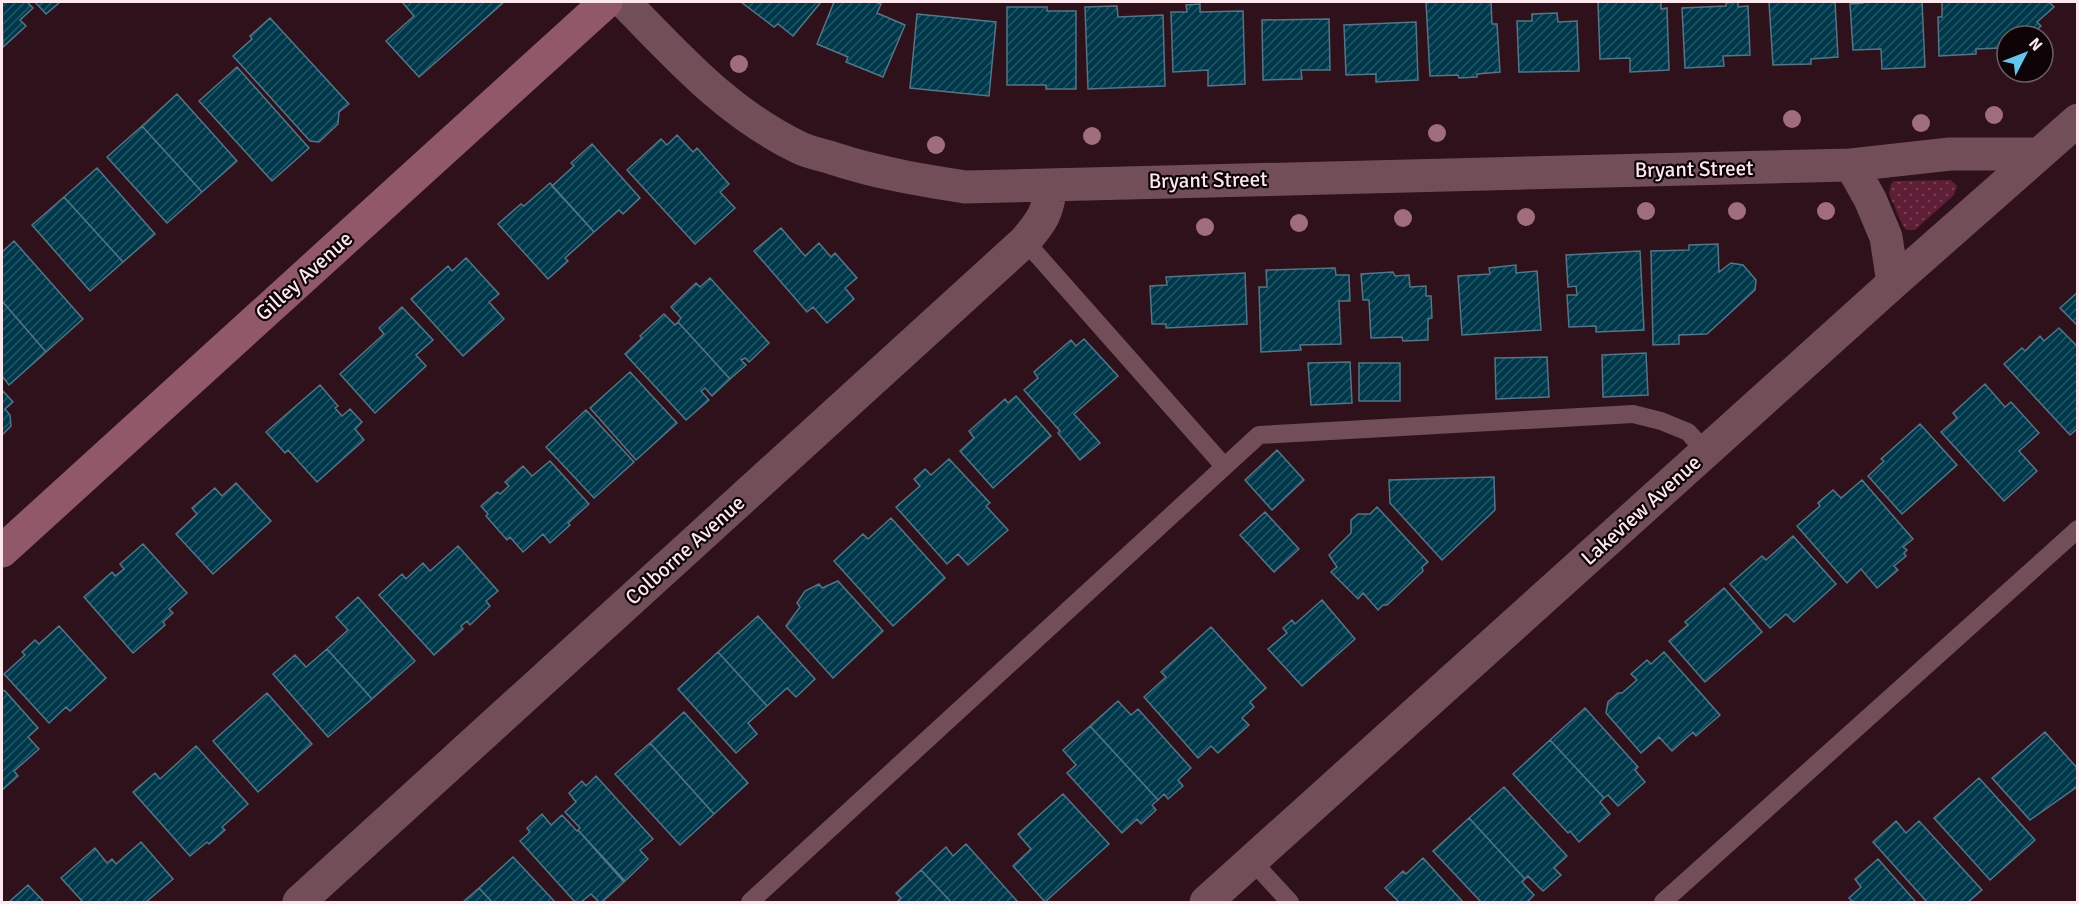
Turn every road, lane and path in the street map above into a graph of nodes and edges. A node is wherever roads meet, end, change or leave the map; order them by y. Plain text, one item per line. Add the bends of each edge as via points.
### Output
1 (606, 2) edge
2 (624, 2) edge
3 (2078, 120) edge
4 (2039, 154) junction
5 (1851, 165) junction
6 (1051, 185) junction
7 (1025, 241) junction
8 (1893, 283) junction
9 (1706, 452) junction
10 (1224, 466) junction
11 (2078, 529) edge
12 (2, 551) edge
13 (1252, 861) junction
14 (299, 903) edge
15 (750, 903) edge
16 (1206, 903) edge
17 (1290, 903) edge
18 (1663, 903) edge

1 - 12 street, Gilley Avenue
2 - 6 street, Bryant Street via 703,83 751,120 801,148 901,177 944,184
3 - 4 street, Lakeview Avenue
4 - 5 street, Bryant Street via 1950,154
4 - 8 street, Lakeview Avenue
5 - 6 street, Bryant Street
5 - 8 street via 1886,237
6 - 7 street, Colborne Avenue via 1049,206
7 - 10 lane
7 - 14 street, Colborne Avenue
8 - 9 street, Lakeview Avenue
9 - 10 lane via 1688,432 1633,414 1259,435
9 - 13 street, Lakeview Avenue
10 - 15 lane
11 - 18 lane
13 - 16 street, Lakeview Avenue
13 - 17 lane

